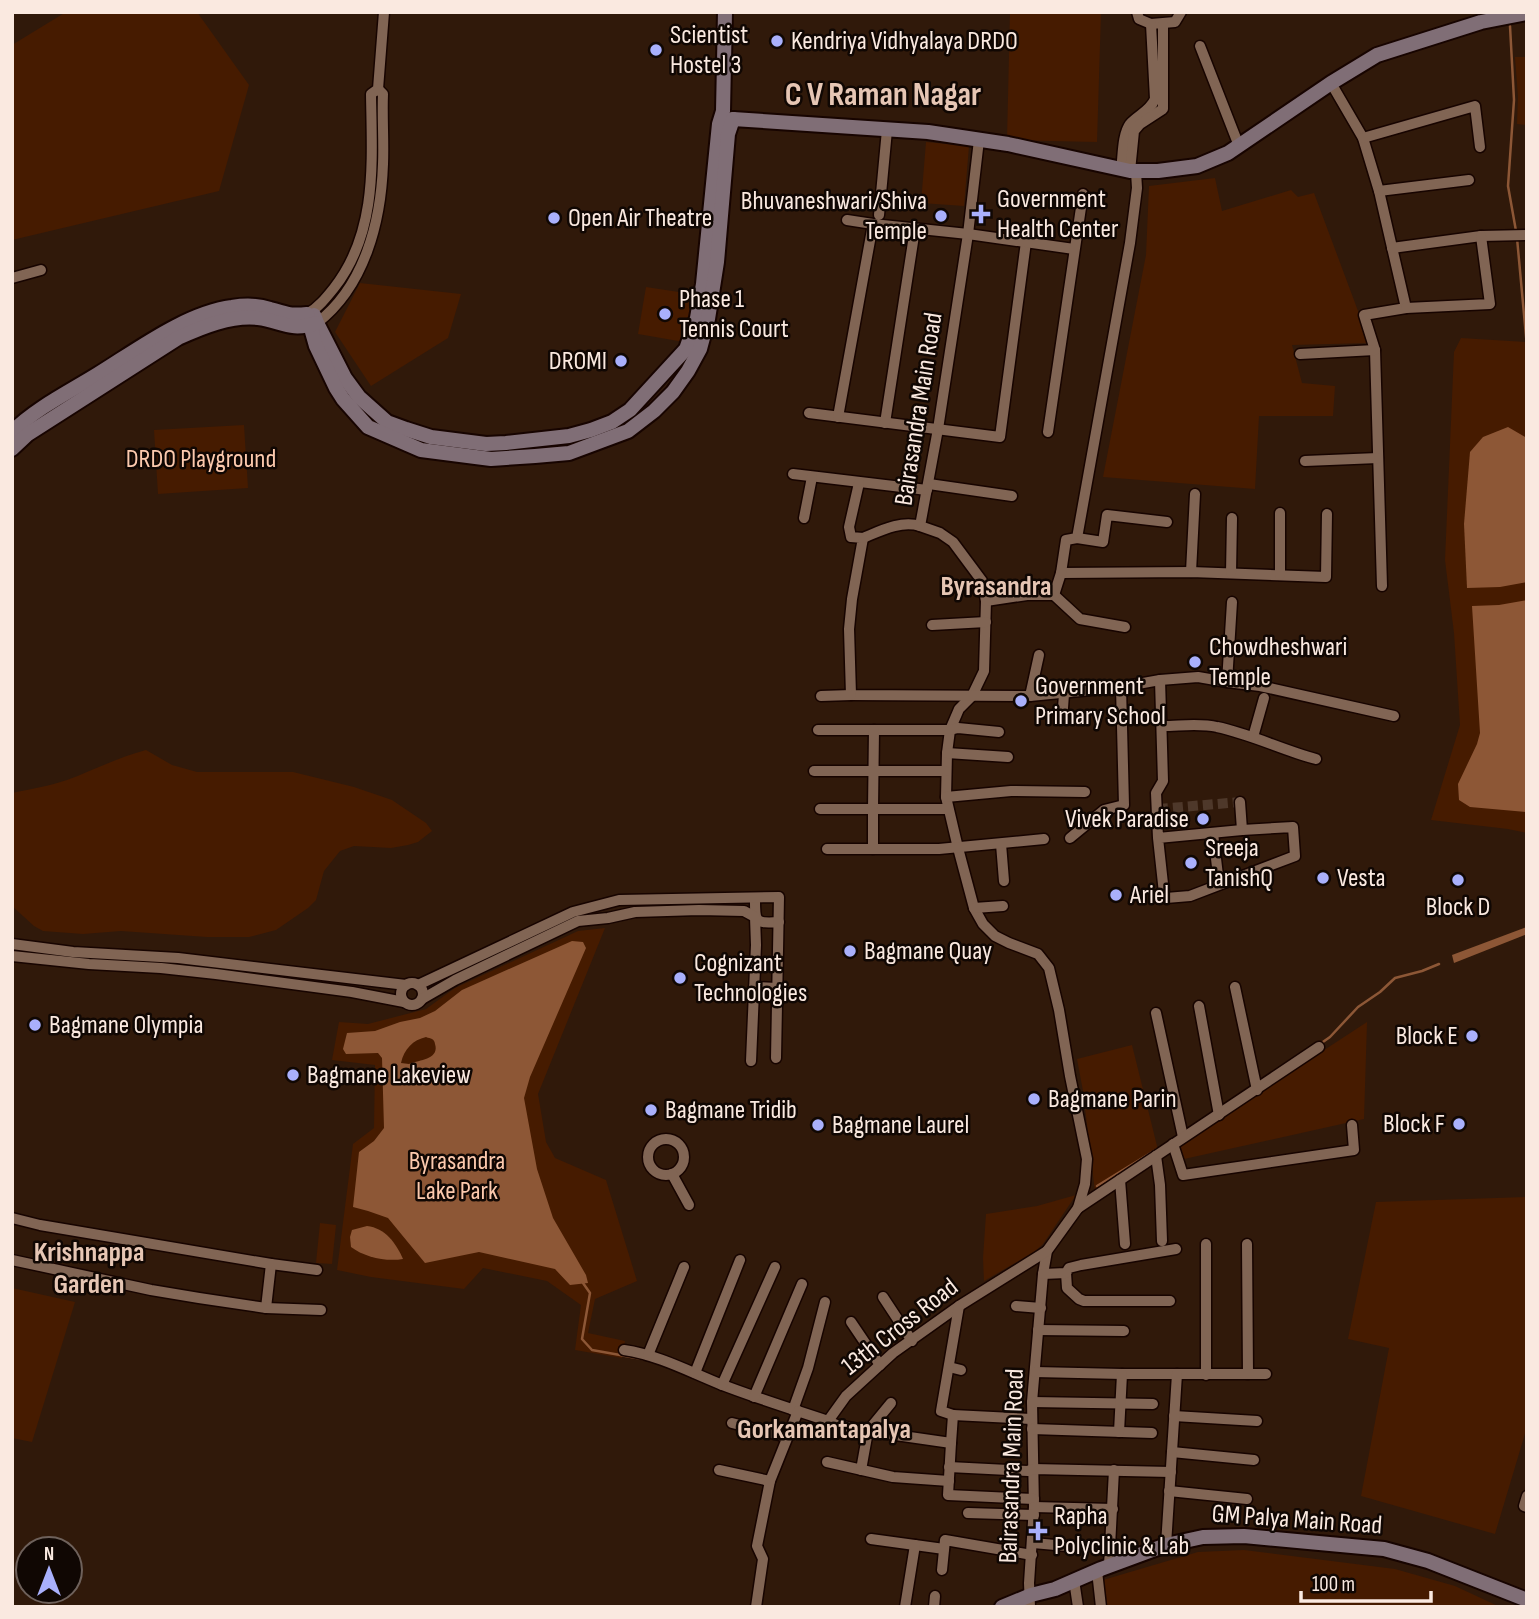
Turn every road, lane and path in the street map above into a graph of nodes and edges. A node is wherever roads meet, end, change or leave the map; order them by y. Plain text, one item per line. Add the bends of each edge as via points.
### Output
1 (384, 12) edge
2 (725, 12) edge
3 (1138, 12) edge
4 (1181, 12) edge
5 (1527, 13) edge
6 (1157, 24) junction
7 (1200, 46) dead end
8 (1331, 83) junction
9 (728, 115) junction
10 (887, 130) junction
11 (1363, 138) junction
12 (979, 140) junction
13 (1238, 146) junction
14 (1480, 147) dead end
15 (1129, 171) junction
16 (1469, 180) dead end
17 (1379, 191) junction
18 (1083, 194) dead end
19 (876, 219) junction
20 (848, 220) dead end
21 (915, 229) junction
22 (968, 234) junction
23 (1520, 235) edge
24 (1481, 236) junction
25 (1026, 242) junction
26 (1392, 248) junction
27 (1074, 249) junction
28 (41, 270) dead end
29 (12, 278) edge
30 (1406, 308) junction
31 (312, 318) junction
32 (1375, 350) junction
33 (1300, 354) dead end
34 (809, 413) dead end
35 (838, 417) junction
36 (885, 423) junction
37 (938, 429) junction
38 (12, 432) edge
39 (1048, 432) dead end
40 (12, 449) edge
41 (1378, 458) junction
42 (1305, 461) dead end
43 (793, 474) dead end
44 (812, 477) junction
45 (859, 483) junction
46 (928, 487) junction
47 (1195, 494) dead end
48 (1012, 496) dead end
49 (1280, 513) dead end
50 (1327, 514) dead end
51 (804, 517) dead end
52 (1232, 518) dead end
53 (1167, 522) dead end
54 (920, 526) junction
55 (863, 538) junction
56 (1077, 538) junction
57 (1191, 572) junction
58 (1061, 573) junction
59 (1231, 573) junction
60 (1279, 575) junction
61 (1382, 586) dead end
62 (1054, 594) junction
63 (986, 601) junction
64 (1232, 602) dead end
65 (986, 622) junction
66 (932, 625) dead end
67 (1125, 627) dead end
68 (1039, 655) dead end
69 (1160, 680) junction
70 (1227, 682) junction
71 (1121, 687) junction
72 (1064, 694) junction
73 (851, 695) junction
74 (821, 696) dead end
75 (972, 696) junction
76 (1030, 696) junction
77 (1264, 698) dead end
78 (1063, 708) dead end
79 (1394, 716) dead end
80 (1163, 726) junction
81 (818, 730) dead end
82 (874, 730) junction
83 (950, 730) junction
84 (999, 732) dead end
85 (1253, 737) junction
86 (947, 753) junction
87 (1008, 757) dead end
88 (1316, 759) dead end
89 (814, 771) dead end
90 (874, 771) junction
91 (946, 771) junction
92 (1085, 792) dead end
93 (946, 797) junction
94 (1240, 802) dead end
95 (820, 809) dead end
96 (873, 809) junction
97 (948, 809) junction
98 (1161, 826) junction
99 (1242, 830) junction
100 (1213, 832) junction
101 (1070, 838) dead end
102 (1044, 839) dead end
103 (1001, 844) junction
104 (958, 848) junction
105 (827, 849) dead end
106 (873, 849) junction
107 (1004, 881) dead end
108 (1219, 884) junction
109 (755, 898) junction
110 (1003, 906) dead end
111 (974, 908) junction
112 (755, 917) junction
113 (779, 922) junction
114 (12, 944) edge
115 (12, 956) edge
116 (405, 985) junction
117 (418, 985) junction
118 (754, 987) junction
119 (1235, 987) dead end
120 (777, 988) junction
121 (422, 999) junction
122 (404, 1002) junction
123 (1199, 1006) dead end
124 (1156, 1013) dead end
125 (1319, 1047) dead end
126 (776, 1058) dead end
127 (751, 1061) dead end
128 (1257, 1090) junction
129 (1219, 1115) junction
130 (1352, 1125) dead end
131 (1183, 1137) junction
132 (1173, 1144) junction
133 (1156, 1156) junction
134 (673, 1174) dead end
135 (1120, 1180) junction
136 (689, 1205) dead end
137 (1078, 1208) junction
138 (12, 1218) edge
139 (1161, 1241) dead end
140 (1125, 1244) dead end
141 (1206, 1244) dead end
142 (1247, 1244) dead end
143 (1176, 1249) dead end
144 (1047, 1251) junction
145 (12, 1260) edge
146 (740, 1261) dead end
147 (271, 1264) junction
148 (684, 1267) dead end
149 (775, 1267) dead end
150 (317, 1270) dead end
151 (1043, 1273) junction
152 (1066, 1273) junction
153 (802, 1284) dead end
154 (883, 1297) dead end
155 (1170, 1301) dead end
156 (825, 1302) dead end
157 (960, 1306) junction
158 (1016, 1306) dead end
159 (266, 1308) junction
160 (1041, 1308) junction
161 (321, 1310) dead end
162 (851, 1322) dead end
163 (1038, 1330) junction
164 (1124, 1331) dead end
165 (912, 1341) junction
166 (624, 1350) dead end
167 (648, 1355) junction
168 (880, 1365) junction
169 (949, 1367) junction
170 (961, 1370) dead end
171 (1035, 1372) junction
172 (695, 1373) junction
173 (1122, 1374) junction
174 (1177, 1374) junction
175 (1248, 1374) junction
176 (1266, 1374) dead end
177 (1206, 1375) junction
178 (722, 1385) junction
179 (754, 1397) junction
180 (1031, 1402) junction
181 (891, 1403) dead end
182 (1121, 1403) junction
183 (1153, 1404) dead end
184 (796, 1410) junction
185 (953, 1415) junction
186 (1174, 1416) junction
187 (828, 1420) junction
188 (1257, 1421) dead end
189 (732, 1423) dead end
190 (1031, 1424) junction
191 (868, 1431) junction
192 (1119, 1432) junction
193 (1152, 1433) dead end
194 (788, 1437) junction
195 (951, 1443) junction
196 (1172, 1452) junction
197 (1254, 1460) dead end
198 (827, 1462) dead end
199 (949, 1467) junction
200 (1033, 1469) junction
201 (719, 1470) dead end
202 (861, 1470) junction
203 (1114, 1470) junction
204 (1171, 1472) junction
205 (948, 1480) junction
206 (770, 1481) junction
207 (1169, 1491) junction
208 (1527, 1496) edge
209 (1247, 1499) dead end
210 (1034, 1507) junction
211 (1527, 1507) edge
212 (1113, 1509) junction
213 (968, 1513) dead end
214 (871, 1539) dead end
215 (1032, 1543) junction
216 (915, 1545) junction
217 (1166, 1545) junction
218 (1078, 1546) dead end
219 (944, 1549) junction
220 (1032, 1555) junction
221 (1102, 1569) junction
222 (942, 1570) dead end
223 (1074, 1580) junction
224 (1527, 1600) edge
225 (1030, 1601) edge
226 (756, 1607) edge
227 (905, 1607) edge
228 (1002, 1607) edge
229 (1078, 1607) edge
230 (1101, 1607) edge
231 (1525, 1607) edge

1 - 31 street via 378,89 371,94 383,164 367,254 341,298 325,316
2 - 9 main road
3 - 6 street via 1139,19
4 - 6 street via 1175,22
5 - 8 main road via 1481,22 1377,55
6 - 15 street via 1154,99 1129,125 1125,139
7 - 13 street
8 - 11 street
8 - 13 main road
9 - 10 main road
9 - 31 main road via 708,319 700,349 673,392 628,431 569,453 491,459 421,450 368,427 343,399 316,346
10 - 12 main road
10 - 19 street
11 - 14 street via 1475,106
11 - 17 street
12 - 15 main road
12 - 22 street, Bairasandra Main Road
13 - 15 main road via 1197,166
15 - 56 street via 1137,188 1130,243
16 - 17 street
17 - 26 street
18 - 27 street
19 - 20 street
19 - 21 street
19 - 35 street
21 - 22 street
21 - 36 street
22 - 25 street
22 - 37 street, Bairasandra Main Road
23 - 24 street
24 - 26 street
24 - 30 street via 1490,304
25 - 27 street
25 - 37 street via 1000,437
26 - 30 street
27 - 39 street
28 - 29 street
30 - 32 street via 1364,315
31 - 38 main road via 256,306 202,315 136,349
31 - 40 main road via 298,327 257,318 205,326 168,345
32 - 33 street
32 - 41 street
34 - 35 street
35 - 36 street
36 - 37 street
37 - 46 street, Bairasandra Main Road
41 - 42 street
41 - 61 street
43 - 44 street
44 - 45 street
44 - 51 street
45 - 46 street
45 - 55 street via 849,527 851,537
46 - 48 street
46 - 54 street, Bairasandra Main Road
47 - 57 street
49 - 60 street
50 - 60 street via 1326,577
52 - 59 street
53 - 56 street via 1107,515 1102,542
54 - 55 street via 896,526
54 - 63 street, Bairasandra Main Road via 953,542 982,581
55 - 73 street via 849,629
56 - 58 street via 1066,540
57 - 58 street
57 - 59 street
58 - 62 street
59 - 60 street
62 - 63 street
62 - 67 street via 1080,620
63 - 65 street, Bairasandra Main Road
64 - 70 street
65 - 66 street
65 - 75 street, Bairasandra Main Road via 984,671
68 - 76 street
69 - 70 street via 1198,677
69 - 71 street
69 - 80 street
70 - 79 street
71 - 72 street
71 - 101 street via 1124,805 1104,810
72 - 76 street
72 - 78 street
73 - 74 street
73 - 75 street
75 - 76 street
75 - 83 street, Bairasandra Main Road
77 - 85 street
80 - 85 street via 1215,726
80 - 98 street via 1163,781 1156,793
81 - 82 street
82 - 83 street
82 - 90 street
83 - 84 street
83 - 86 street, Bairasandra Main Road
85 - 88 street
86 - 87 street
86 - 91 street, Bairasandra Main Road
89 - 90 street
90 - 91 street
90 - 96 street
91 - 93 street, Bairasandra Main Road
92 - 93 street via 1011,791
93 - 97 street, Bairasandra Main Road
94 - 99 street
95 - 96 street
96 - 97 street
96 - 106 street
97 - 104 street, Bairasandra Main Road
98 - 100 street
98 - 108 street via 1167,898 1191,896
99 - 100 street
99 - 108 street via 1293,827 1295,856
100 - 108 street
102 - 103 street
103 - 104 street
103 - 107 street
104 - 106 street
104 - 111 street, Bairasandra Main Road
105 - 106 street
109 - 112 street
109 - 113 street via 779,897
109 - 117 street via 619,900 573,912
110 - 111 street
111 - 137 street, Bairasandra Main Road via 995,936 1038,954 1049,968 1087,1159
112 - 113 street via 765,923
112 - 118 street
112 - 121 street via 744,911 699,909 578,921
113 - 120 street
114 - 116 street
115 - 122 street via 161,968
116 - 117 street
116 - 122 street via 401,991
117 - 121 street
118 - 120 street
118 - 127 street
119 - 128 street
120 - 126 street
121 - 122 street via 414,1006
123 - 129 street
124 - 131 street
125 - 128 street
128 - 129 street
129 - 131 street
130 - 132 street via 1354,1150 1183,1175
131 - 132 street
132 - 133 street
133 - 135 street
133 - 139 street
134 - 136 street
135 - 137 street
135 - 140 street
137 - 144 street, Bairasandra Main Road
138 - 147 street
141 - 177 street
142 - 175 street
143 - 152 street via 1081,1265
144 - 151 street, Bairasandra Main Road
144 - 157 street, 13th Cross Road
145 - 159 street via 151,1290
146 - 172 street
147 - 150 street
147 - 159 street
148 - 167 street
149 - 178 street
151 - 152 street
151 - 160 street, Bairasandra Main Road
152 - 155 street via 1067,1288 1084,1301
153 - 179 street
154 - 165 street
156 - 184 street
157 - 165 street, 13th Cross Road
157 - 169 street
158 - 160 street
159 - 161 street
160 - 163 street, Bairasandra Main Road
162 - 168 street
163 - 164 street
163 - 171 street, Bairasandra Main Road
165 - 168 street, 13th Cross Road
166 - 167 street
167 - 172 street
168 - 187 street, 13th Cross Road
169 - 170 street
169 - 185 street via 941,1411
171 - 173 street
171 - 180 street, Bairasandra Main Road
172 - 178 street
173 - 174 street
173 - 182 street
174 - 177 street
174 - 186 street
175 - 176 street
175 - 177 street
178 - 179 street
179 - 184 street
180 - 182 street
180 - 190 street, Bairasandra Main Road
181 - 191 street
182 - 183 street
182 - 192 street
184 - 187 street
184 - 194 street
185 - 190 street
185 - 195 street
186 - 188 street
186 - 196 street
187 - 191 street
189 - 194 street
190 - 192 street
190 - 200 street, Bairasandra Main Road
191 - 195 street
191 - 202 street
192 - 193 street
194 - 206 street
195 - 199 street
196 - 197 street
196 - 204 street
198 - 202 street
199 - 200 street
199 - 205 street
200 - 203 street
200 - 210 street, Bairasandra Main Road
201 - 206 street
202 - 205 street
203 - 204 street
203 - 212 street
204 - 207 street
205 - 210 street via 948,1495
206 - 226 street via 757,1546 763,1559
207 - 209 street
207 - 217 street
208 - 211 street
210 - 212 street
210 - 213 street
210 - 215 street, Bairasandra Main Road
212 - 221 street
214 - 216 street
215 - 218 street
215 - 220 street, Bairasandra Main Road
216 - 219 street
216 - 227 street
217 - 221 main road, GM Palya Main Road
217 - 224 main road, GM Palya Main Road via 1203,1537 1244,1536 1384,1549
219 - 220 street via 945,1540
219 - 222 street
220 - 225 street, Bairasandra Main Road
221 - 223 main road, GM Palya Main Road
221 - 230 street
221 - 231 main road via 1205,1544 1310,1549 1405,1561
223 - 225 main road, GM Palya Main Road
223 - 229 street
225 - 228 main road, GM Palya Main Road

